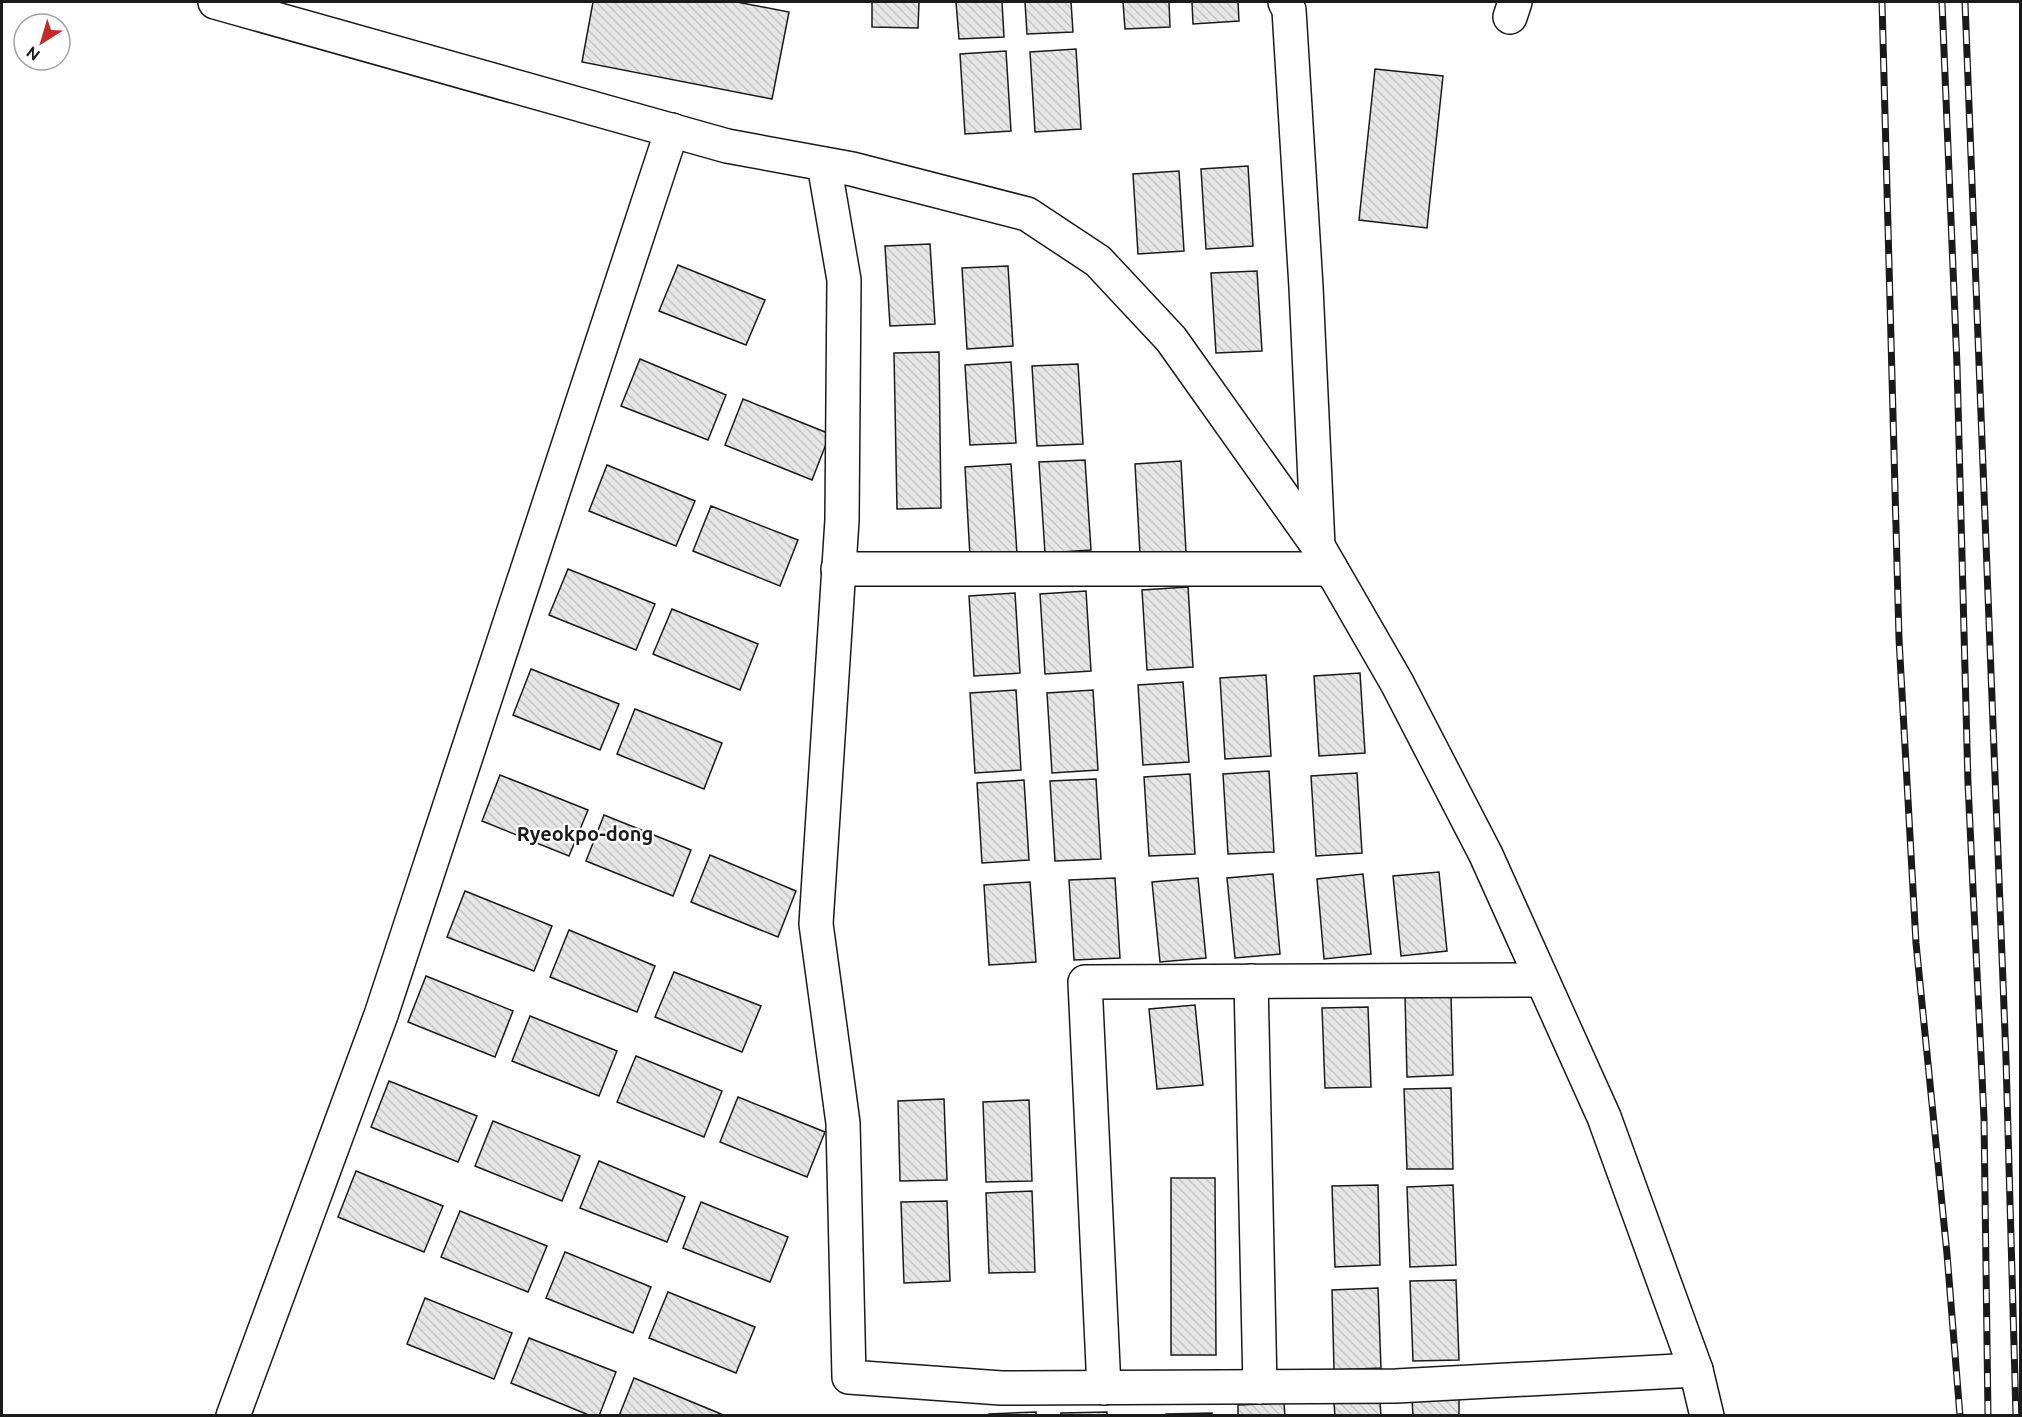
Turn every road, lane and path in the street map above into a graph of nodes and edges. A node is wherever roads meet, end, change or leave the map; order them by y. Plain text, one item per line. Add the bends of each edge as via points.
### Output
1 (215, 2) edge
2 (1285, 2) edge
3 (672, 130) junction
4 (824, 164) junction
5 (1325, 557) junction
6 (838, 568) junction
7 (1542, 980) junction
8 (1251, 981) junction
9 (1696, 1370) junction
10 (1260, 1387) junction
11 (1104, 1388) junction
12 (233, 1416) edge
13 (1707, 1416) edge

1 - 3 street
2 - 5 street
3 - 4 street via 727,146
3 - 12 street via 381,1015
4 - 5 street via 1027,214 1098,261 1171,339
4 - 6 street via 844,280
5 - 6 street
5 - 7 street via 1397,683 1486,855
6 - 11 street via 816,924 843,1123 849,1377 1001,1388
7 - 8 street
7 - 9 street via 1604,1117
8 - 10 street
8 - 11 street via 1085,982
9 - 10 street via 1396,1386
9 - 13 street
10 - 11 street

